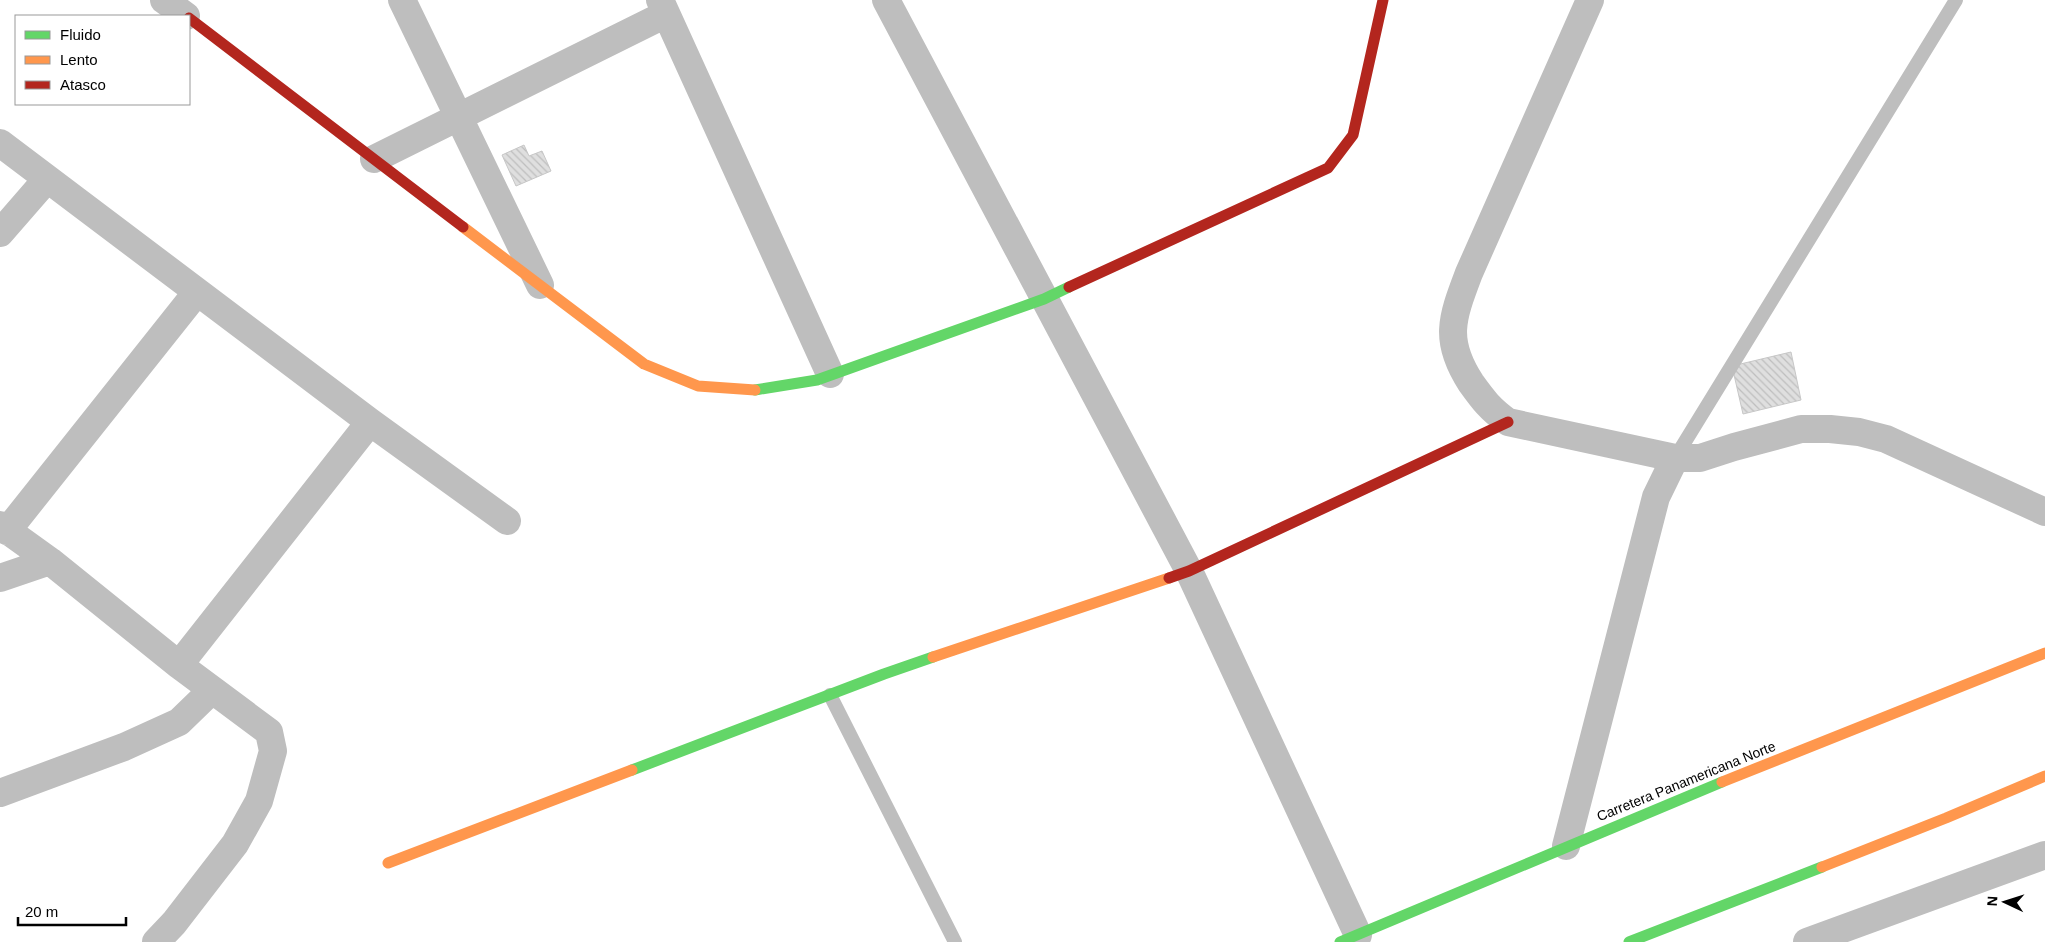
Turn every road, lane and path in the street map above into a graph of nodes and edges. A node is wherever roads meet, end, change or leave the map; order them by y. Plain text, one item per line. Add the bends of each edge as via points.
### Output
1 (164, 0) edge
2 (402, 0) edge
3 (886, 0) edge
4 (1383, 0) edge
5 (1590, 0) edge
6 (1956, 0) edge
7 (663, 7) edge
8 (184, 15) edge
9 (190, 19) edge
10 (458, 116) junction
11 (0, 143) edge
12 (374, 159) junction
13 (47, 179) junction
14 (0, 233) edge
15 (540, 284) junction
16 (197, 292) junction
17 (1044, 300) junction
18 (830, 374) junction
19 (370, 422) junction
20 (1508, 422) junction
21 (1675, 458) junction
22 (2045, 512) edge
23 (508, 521) dead end
24 (4, 528) edge
25 (50, 560) junction
26 (1189, 571) junction
27 (0, 578) edge
28 (2045, 653) edge
29 (179, 665) junction
30 (212, 690) junction
31 (830, 695) junction
32 (2045, 776) edge
33 (0, 792) edge
34 (1566, 846) junction
35 (2045, 855) edge
36 (388, 863) dead end
37 (1349, 938) edge
38 (156, 942) edge
39 (955, 942) edge
40 (1629, 942) edge
41 (1807, 942) edge

1 - 8 street
2 - 10 street
3 - 17 street
4 - 17 main road via 1353,134 1328,168
5 - 20 street via 1469,273 1454,319 1453,345 1462,369 1492,411
6 - 21 lane
7 - 10 street
7 - 18 street
9 - 12 main road
10 - 12 street
10 - 15 street
11 - 13 street
12 - 15 main road
13 - 14 street
13 - 16 street
15 - 18 main road via 644,364 698,386 754,390 817,380
16 - 19 street
16 - 24 street
17 - 18 main road
17 - 26 street
19 - 23 street
19 - 29 street
20 - 21 street
20 - 26 main road
21 - 22 street via 1700,458 1801,429 1859,432 1886,439
21 - 34 street via 1656,497
24 - 25 street
25 - 27 street
25 - 29 street
26 - 31 main road
26 - 37 street
28 - 34 main road, Carretera Panamericana Norte
29 - 30 street
30 - 33 street via 179,722 124,747
30 - 38 street via 269,732 273,751 271,763 259,800 234,844
31 - 36 main road
31 - 39 lane
32 - 40 main road via 1937,822
34 - 37 main road, Carretera Panamericana Norte
35 - 41 street

